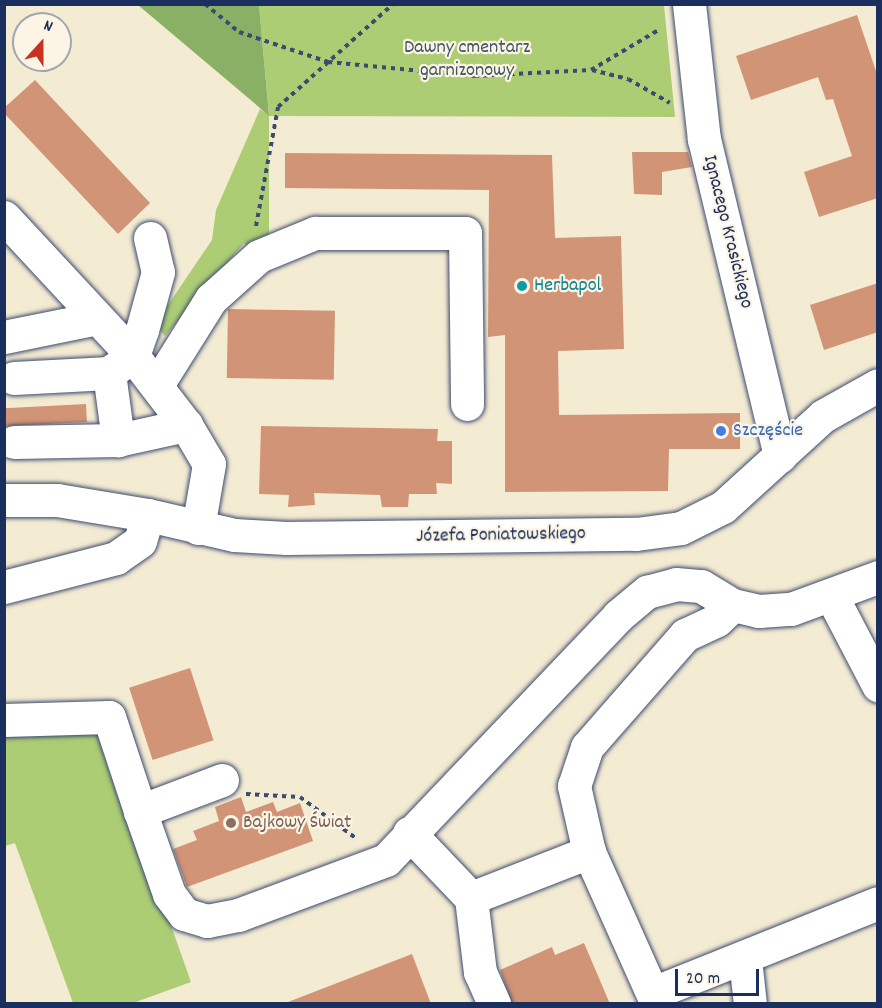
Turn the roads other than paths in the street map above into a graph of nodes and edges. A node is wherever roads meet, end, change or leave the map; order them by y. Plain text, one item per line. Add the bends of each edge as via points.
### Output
1 (698, 7) edge
2 (4, 217) edge
3 (150, 238) dead end
4 (97, 318) junction
5 (4, 337) edge
6 (121, 365) junction
7 (14, 378) dead end
8 (157, 385) junction
9 (878, 385) edge
10 (467, 404) dead end
11 (186, 425) junction
12 (118, 440) junction
13 (14, 442) dead end
14 (780, 456) junction
15 (4, 500) edge
16 (148, 515) junction
17 (198, 528) junction
18 (878, 577) edge
19 (4, 587) edge
20 (831, 595) junction
21 (733, 605) junction
22 (878, 685) edge
23 (4, 720) edge
24 (222, 780) road end
25 (140, 811) junction
26 (409, 833) junction
27 (589, 852) junction
28 (471, 898) junction
29 (878, 903) edge
30 (745, 959) junction
31 (655, 998) edge
32 (494, 1004) edge
33 (750, 1004) edge

1 - 14 street, Ignacego Krasickiego via 701,120
2 - 4 street
3 - 6 street via 158,272
4 - 5 street
4 - 6 street
6 - 7 street
6 - 8 street
6 - 12 street
8 - 10 street via 211,299 259,256 315,233 465,233
8 - 11 street
9 - 14 street, Józefa Poniatowskiego via 823,416
11 - 12 street
11 - 17 street via 209,464
12 - 13 street
14 - 17 street, Józefa Poniatowskiego via 723,507 681,528 636,534 285,538
15 - 16 street, Józefa Poniatowskiego via 57,500
16 - 17 street, Józefa Poniatowskiego
16 - 19 street via 140,541 116,558
18 - 20 street
20 - 21 street via 791,609 759,611
20 - 22 street
21 - 26 street via 701,586 676,584 647,592 618,616
21 - 27 street via 717,620 685,635 587,747 574,786
23 - 25 street via 110,717
24 - 25 street
25 - 26 street via 169,894 184,914 207,921 238,915 386,860 399,850
26 - 28 street
27 - 28 street
27 - 31 street
28 - 32 street via 480,972
29 - 30 street
30 - 31 street
30 - 33 street

